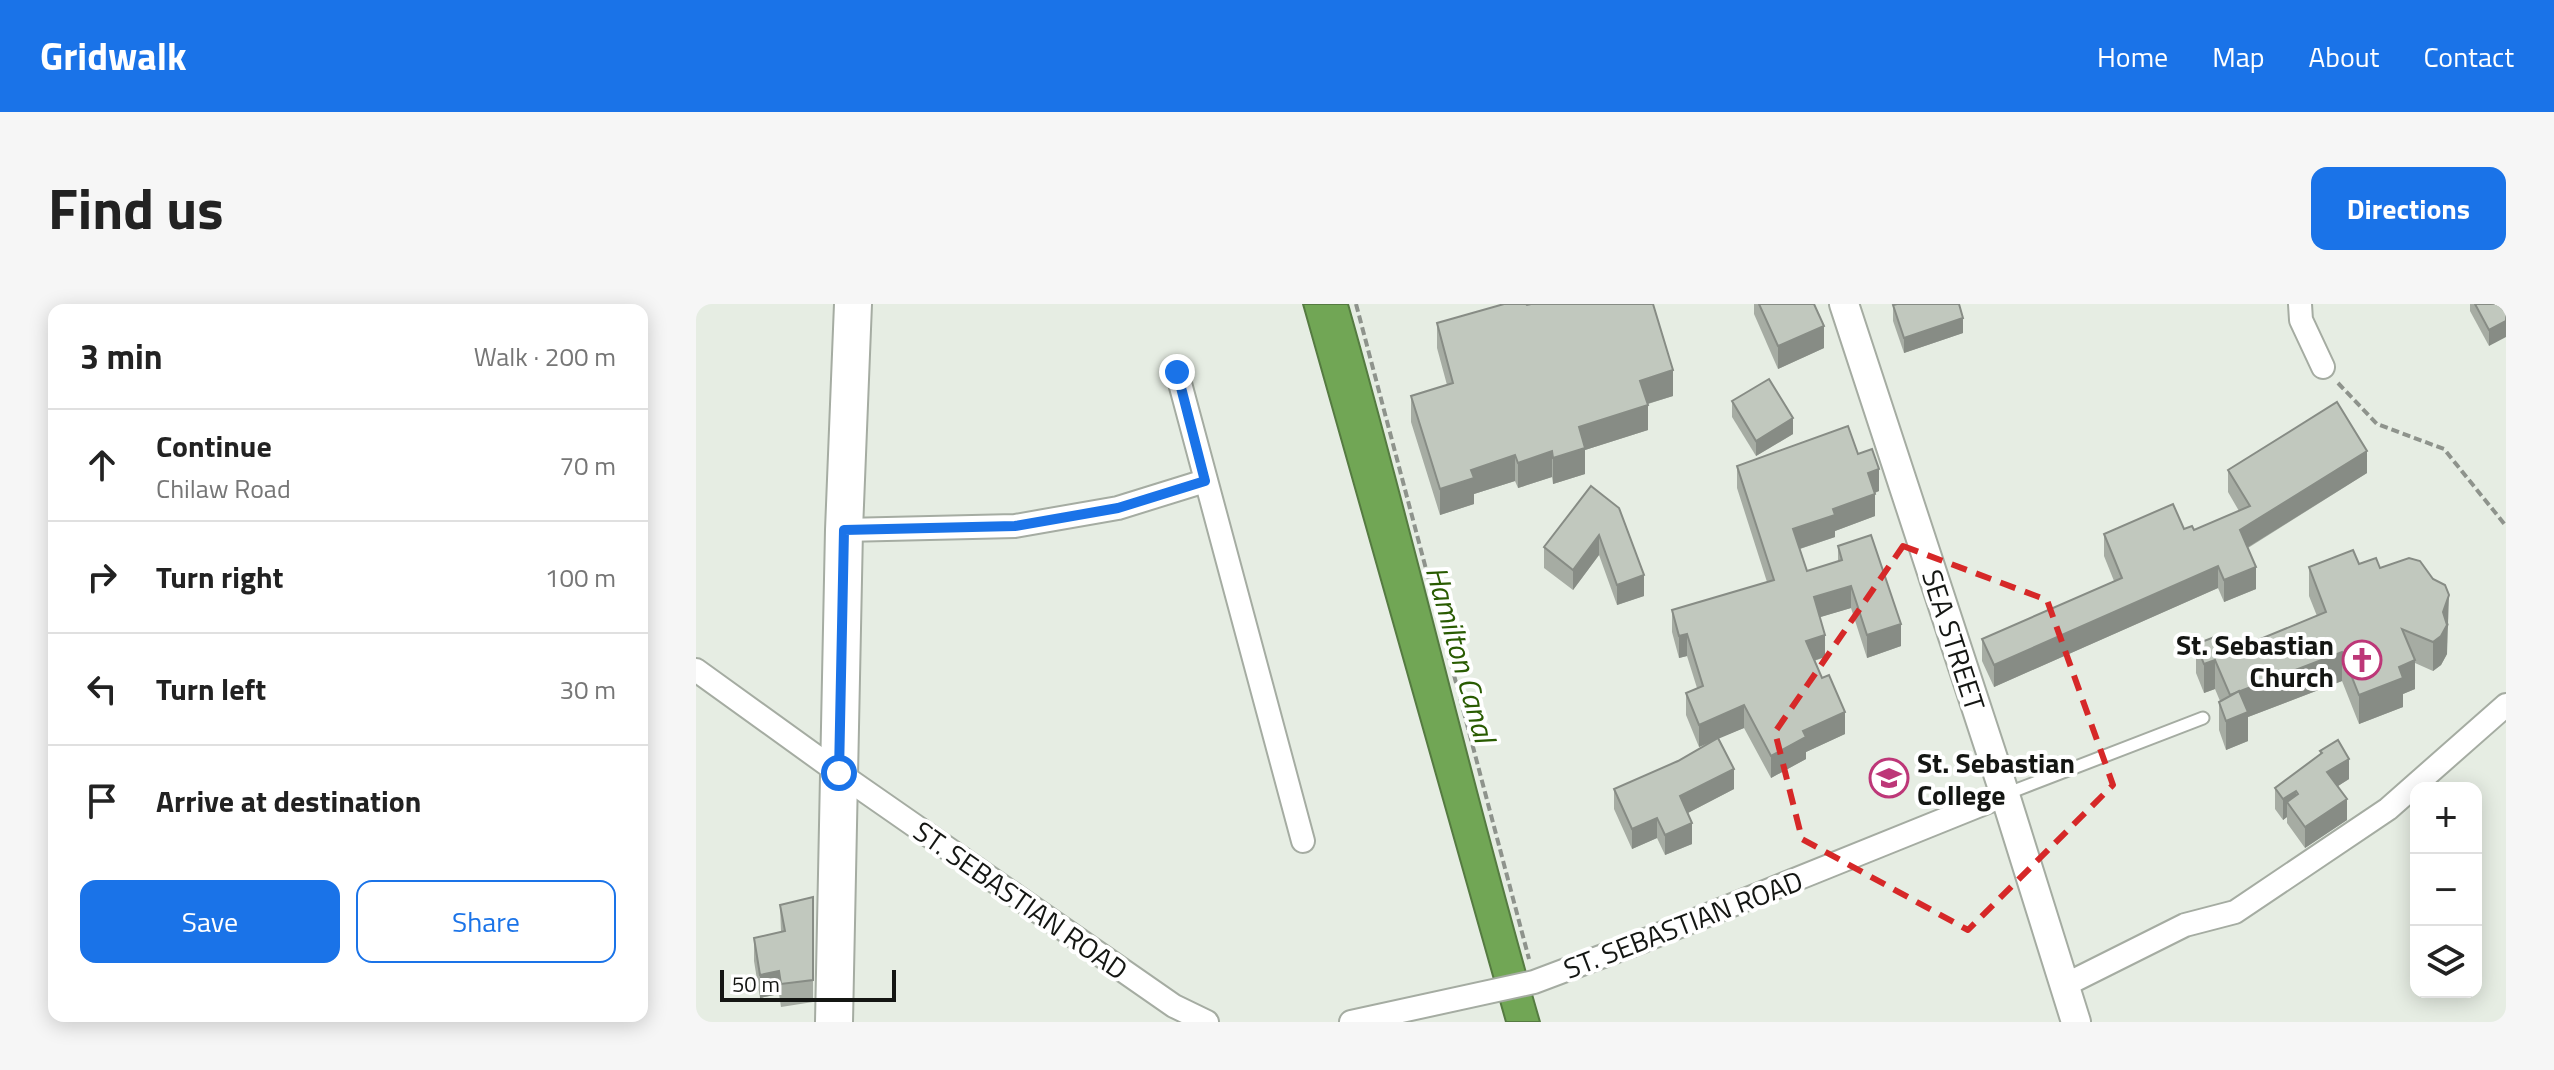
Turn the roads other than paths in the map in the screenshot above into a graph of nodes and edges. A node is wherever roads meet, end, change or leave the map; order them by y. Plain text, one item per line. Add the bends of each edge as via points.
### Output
1 (853, 304) edge
2 (1844, 304) edge
3 (2300, 304) edge
4 (2323, 367) road end
5 (1177, 372) dead end
6 (1205, 481) junction
7 (844, 530) junction
8 (696, 670) edge
9 (2506, 705) edge
10 (2203, 718) dead end
11 (839, 773) junction
12 (2005, 795) junction
13 (1303, 841) dead end
14 (2065, 985) junction
15 (834, 1022) edge
16 (1207, 1022) edge
17 (1351, 1022) edge
18 (2076, 1022) edge

1 - 7 main road
2 - 12 street, SEA STREET
3 - 4 street via 2301,320
5 - 6 street
6 - 7 street via 1118,508 1015,526
6 - 13 street
7 - 11 main road
8 - 11 street, ST. SEBASTIAN ROAD
9 - 14 street via 2388,809 2235,912 2185,925
10 - 12 lane
11 - 15 main road
11 - 16 street, ST. SEBASTIAN ROAD via 1174,1006
12 - 14 street, SEA STREET
12 - 17 street, ST. SEBASTIAN ROAD via 1534,982
14 - 18 street, SEA STREET

